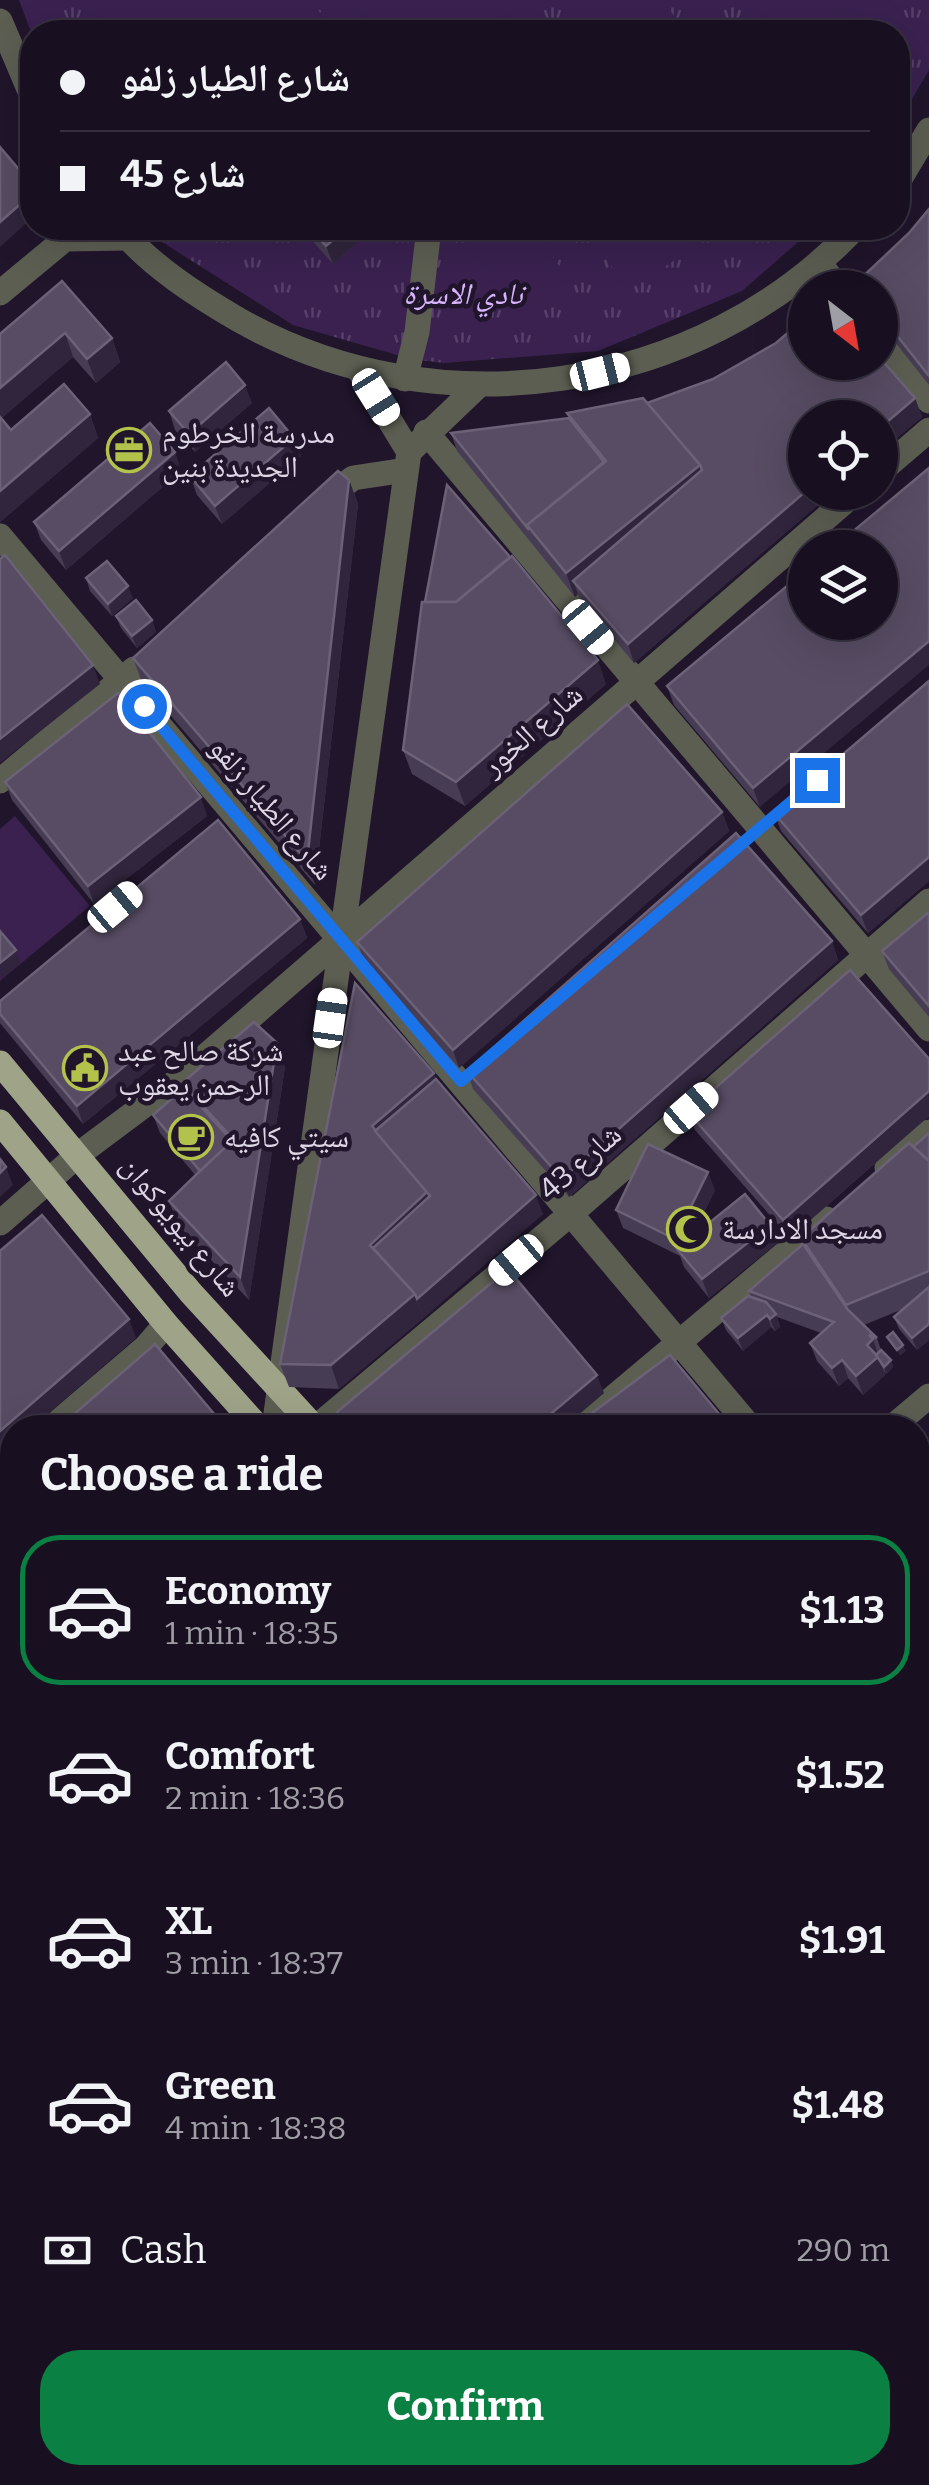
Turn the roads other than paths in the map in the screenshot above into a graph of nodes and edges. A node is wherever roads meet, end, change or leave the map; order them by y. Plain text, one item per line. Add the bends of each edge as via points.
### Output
1 (1, 32) edge
2 (20, 71) edge
3 (929, 130) edge
4 (910, 162) edge
5 (57, 240) edge
6 (131, 240) edge
7 (428, 240) edge
8 (843, 240) edge
9 (820, 264) junction
10 (825, 270) edge
11 (0, 293) edge
12 (898, 362) edge
13 (359, 370) junction
14 (405, 380) junction
15 (478, 386) junction
16 (929, 401) edge
17 (929, 430) edge
18 (414, 451) junction
19 (898, 457) edge
20 (835, 510) edge
21 (312, 512) edge
22 (4, 549) edge
23 (151, 654) edge
24 (122, 680) junction
25 (635, 683) junction
26 (0, 781) edge
27 (929, 901) edge
28 (342, 940) junction
29 (868, 952) junction
30 (929, 1029) edge
31 (0, 1063) edge
32 (0, 1122) edge
33 (929, 1132) edge
34 (79, 1154) junction
35 (50, 1179) junction
36 (870, 1182) edge
37 (841, 1206) edge
38 (573, 1212) junction
39 (0, 1223) edge
40 (166, 1324) junction
41 (680, 1342) junction
42 (279, 1390) junction
43 (929, 1396) edge
44 (65, 1415) edge
45 (248, 1415) edge
46 (276, 1415) edge
47 (303, 1415) edge
48 (331, 1415) edge
49 (593, 1415) edge
50 (740, 1415) edge
51 (906, 1415) edge

1 - 2 street
3 - 4 street
5 - 11 street
6 - 13 street via 196,296 274,340
7 - 14 street
8 - 9 street
9 - 10 street
9 - 15 street via 744,317 660,356 570,380
12 - 16 street
13 - 14 street
13 - 18 street
14 - 15 street
15 - 18 street
17 - 19 street
18 - 21 street via 353,478
18 - 25 street
18 - 28 street
20 - 25 street, شارع الخور
22 - 24 street, شارع الطيار زلفو
23 - 24 street
24 - 26 street
24 - 28 street, شارع الطيار زلفو via 222,817
25 - 28 street, شارع الخور
25 - 29 street
27 - 29 street, شارع 43
28 - 34 street, شارع الخور via 178,1080
28 - 38 street, شارع الطيار زلفو via 468,1074
28 - 42 street
29 - 30 street
29 - 38 street, شارع 43
31 - 34 main road, شارع بيويوكوان
32 - 35 main road
33 - 36 street
34 - 35 street, شارع الخور
34 - 42 main road, شارع بيويوكوان
35 - 39 street, شارع الخور
35 - 40 main road
37 - 41 street
38 - 41 street, شارع الطيار زلفو
38 - 48 street, شارع 43
40 - 44 street
40 - 45 main road
41 - 49 street
41 - 50 street, شارع الطيار زلفو
42 - 46 street
42 - 47 main road, شارع بيويوكوان
43 - 51 street

